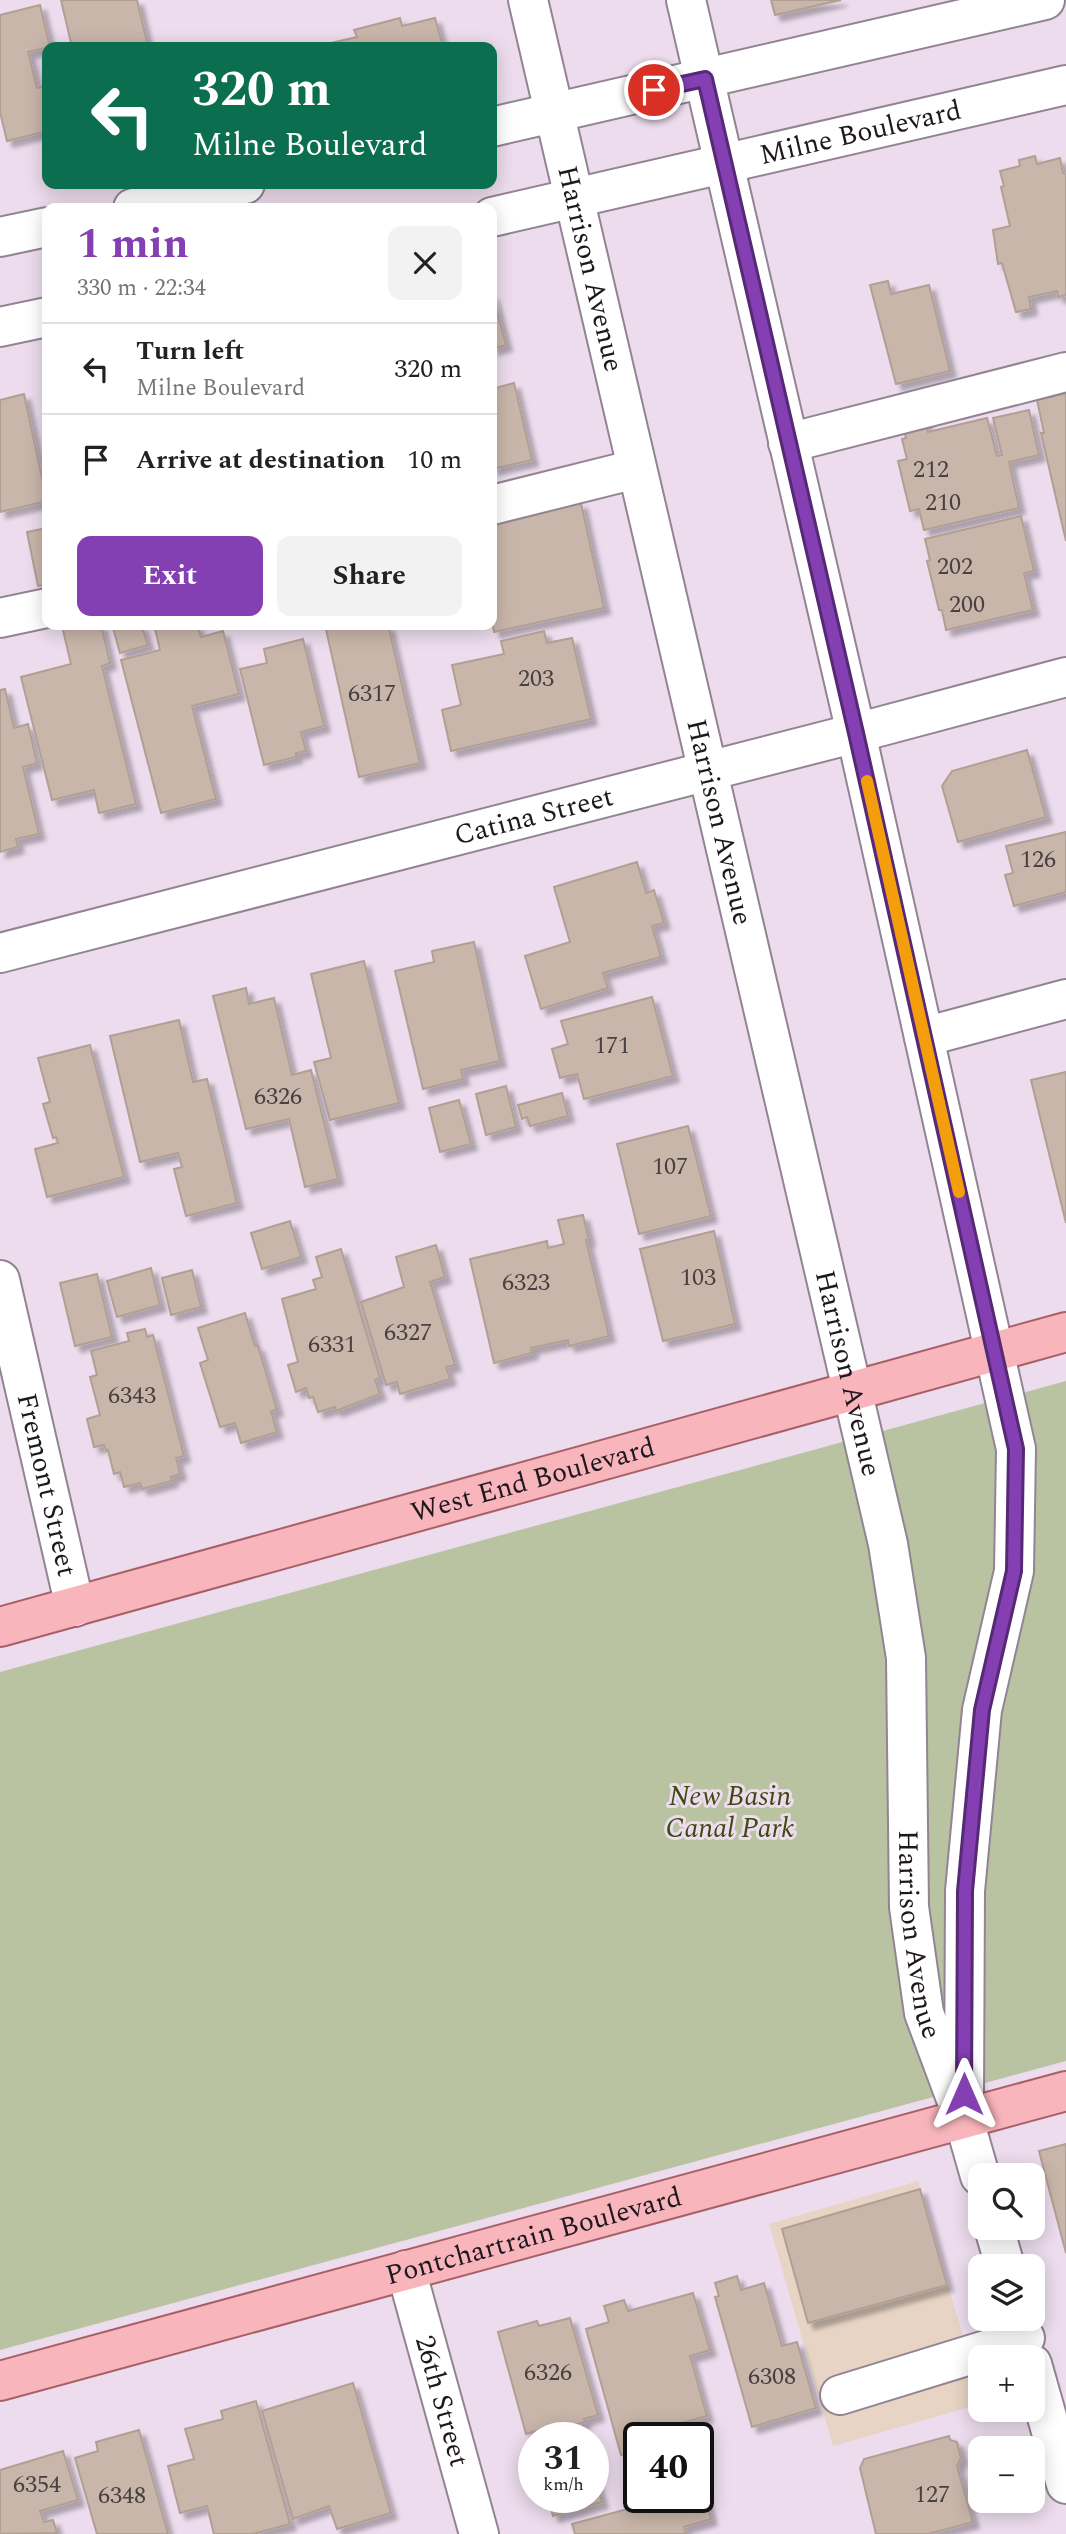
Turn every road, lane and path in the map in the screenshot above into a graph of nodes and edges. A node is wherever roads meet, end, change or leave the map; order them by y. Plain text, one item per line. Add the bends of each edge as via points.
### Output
1 (528, 0) edge
2 (686, 0) edge
3 (1045, 0) edge
4 (705, 79) junction
5 (1066, 85) edge
6 (554, 113) junction
7 (497, 126) edge
8 (723, 165) junction
9 (222, 189) edge
10 (574, 199) junction
11 (156, 203) edge
12 (497, 216) edge
13 (42, 228) edge
14 (0, 237) edge
15 (42, 318) edge
16 (0, 327) edge
17 (1066, 372) edge
18 (789, 443) junction
19 (636, 469) junction
20 (497, 504) edge
21 (42, 609) edge
22 (0, 618) edge
23 (1066, 677) edge
24 (856, 733) junction
25 (707, 772) junction
26 (0, 953) edge
27 (1066, 999) edge
28 (925, 1037) junction
29 (1, 1287) edge
30 (1066, 1332) edge
31 (995, 1351) junction
32 (851, 1390) junction
33 (75, 1607) junction
34 (0, 1627) edge
35 (1066, 2091) edge
36 (964, 2120) junction
37 (976, 2163) edge
38 (406, 2270) junction
39 (1027, 2344) edge
40 (0, 2381) edge
41 (840, 2395) dead end
42 (1066, 2484) edge
43 (479, 2534) edge

1 - 6 street, Harrison Avenue
2 - 4 street, Harrison Avenue
3 - 4 street
4 - 6 street
4 - 8 street, Harrison Avenue
5 - 8 street, Milne Boulevard
6 - 7 street
6 - 10 street, Harrison Avenue
8 - 10 street, Milne Boulevard
8 - 18 street, Harrison Avenue
9 - 11 street
10 - 12 street, Milne Boulevard
10 - 19 street, Harrison Avenue
13 - 14 street
15 - 16 street
17 - 18 street
18 - 24 street, Harrison Avenue
19 - 20 street
19 - 25 street, Harrison Avenue
21 - 22 street
23 - 24 street, Catina Street
24 - 25 street, Catina Street
24 - 28 street, Harrison Avenue
25 - 26 street, Catina Street
25 - 32 street, Harrison Avenue
27 - 28 street
28 - 31 street, Harrison Avenue
29 - 33 street, Fremont Street
30 - 31 main road, West End Boulevard
31 - 32 main road, West End Boulevard
31 - 36 street, Harrison Avenue via 1016,1449 1014,1571 982,1710 966,1877
32 - 33 main road, West End Boulevard
32 - 36 street, Harrison Avenue via 888,1544 906,1658 909,1907 924,2013
33 - 34 main road, West End Boulevard
35 - 36 main road, Pontchartrain Boulevard
36 - 37 street
36 - 38 main road, Pontchartrain Boulevard
38 - 40 main road, Pontchartrain Boulevard
38 - 43 street, 26th Street
39 - 41 street
39 - 42 street

